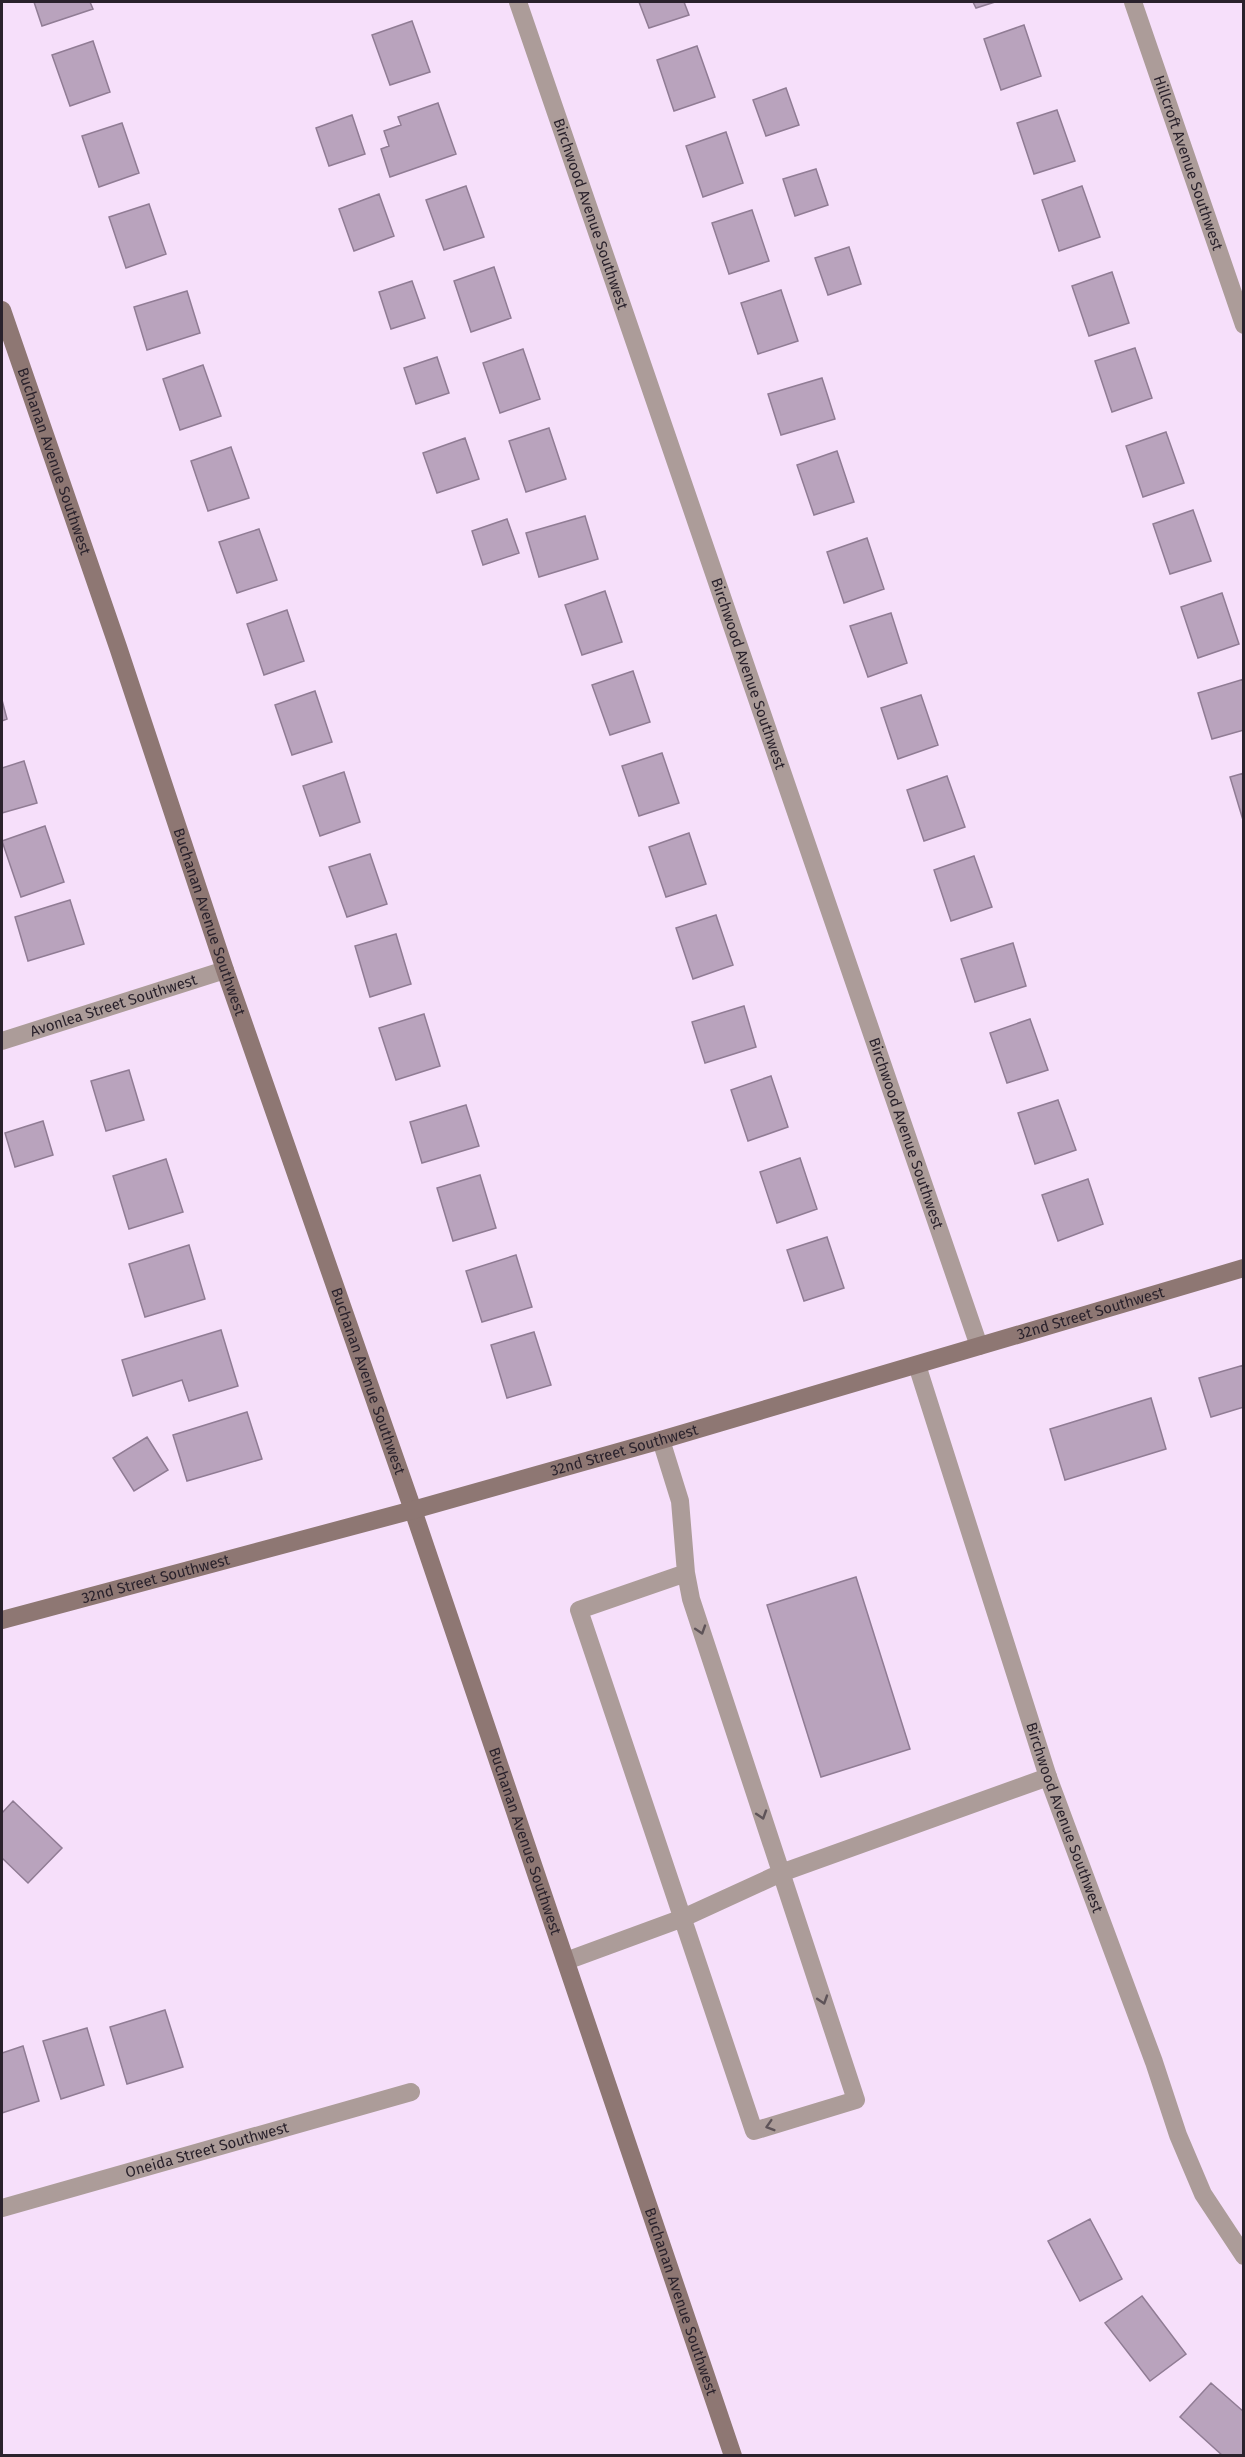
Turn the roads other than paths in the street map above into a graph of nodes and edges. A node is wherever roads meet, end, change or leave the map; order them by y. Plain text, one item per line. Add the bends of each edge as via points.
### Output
1 (518, 2) edge
2 (1133, 2) edge
3 (2, 310) edge
4 (1244, 325) edge
5 (225, 970) junction
6 (2, 1041) edge
7 (1244, 1268) edge
8 (979, 1346) junction
9 (917, 1365) junction
10 (661, 1440) junction
11 (413, 1510) junction
12 (686, 1573) junction
13 (2, 1620) edge
14 (1048, 1777) junction
15 (782, 1873) junction
16 (683, 1918) junction
17 (566, 1961) junction
18 (411, 2092) dead end
19 (2, 2208) edge
20 (1244, 2256) edge
21 (733, 2456) edge

1 - 8 street, Birchwood Avenue Southwest
2 - 4 street, Hillcroft Avenue Southwest
3 - 5 street, Buchanan Avenue Southwest
5 - 6 street, Avonlea Street Southwest
5 - 11 street, Buchanan Avenue Southwest
7 - 8 street, 32nd Street Southwest
8 - 9 street, 32nd Street Southwest
9 - 10 street, 32nd Street Southwest
9 - 14 street, Birchwood Avenue Southwest
10 - 11 street, 32nd Street Southwest
10 - 12 street via 680,1500
11 - 13 street, 32nd Street Southwest
11 - 17 street, Buchanan Avenue Southwest
12 -> 15 street via 691,1599
12 - 16 street via 579,1610
14 - 15 street
14 - 20 street, Birchwood Avenue Southwest via 1178,2135 1203,2194
15 - 16 street
15 -> 16 street via 856,2100 754,2131
16 - 17 street
17 - 21 street, Buchanan Avenue Southwest
18 - 19 street, Oneida Street Southwest

